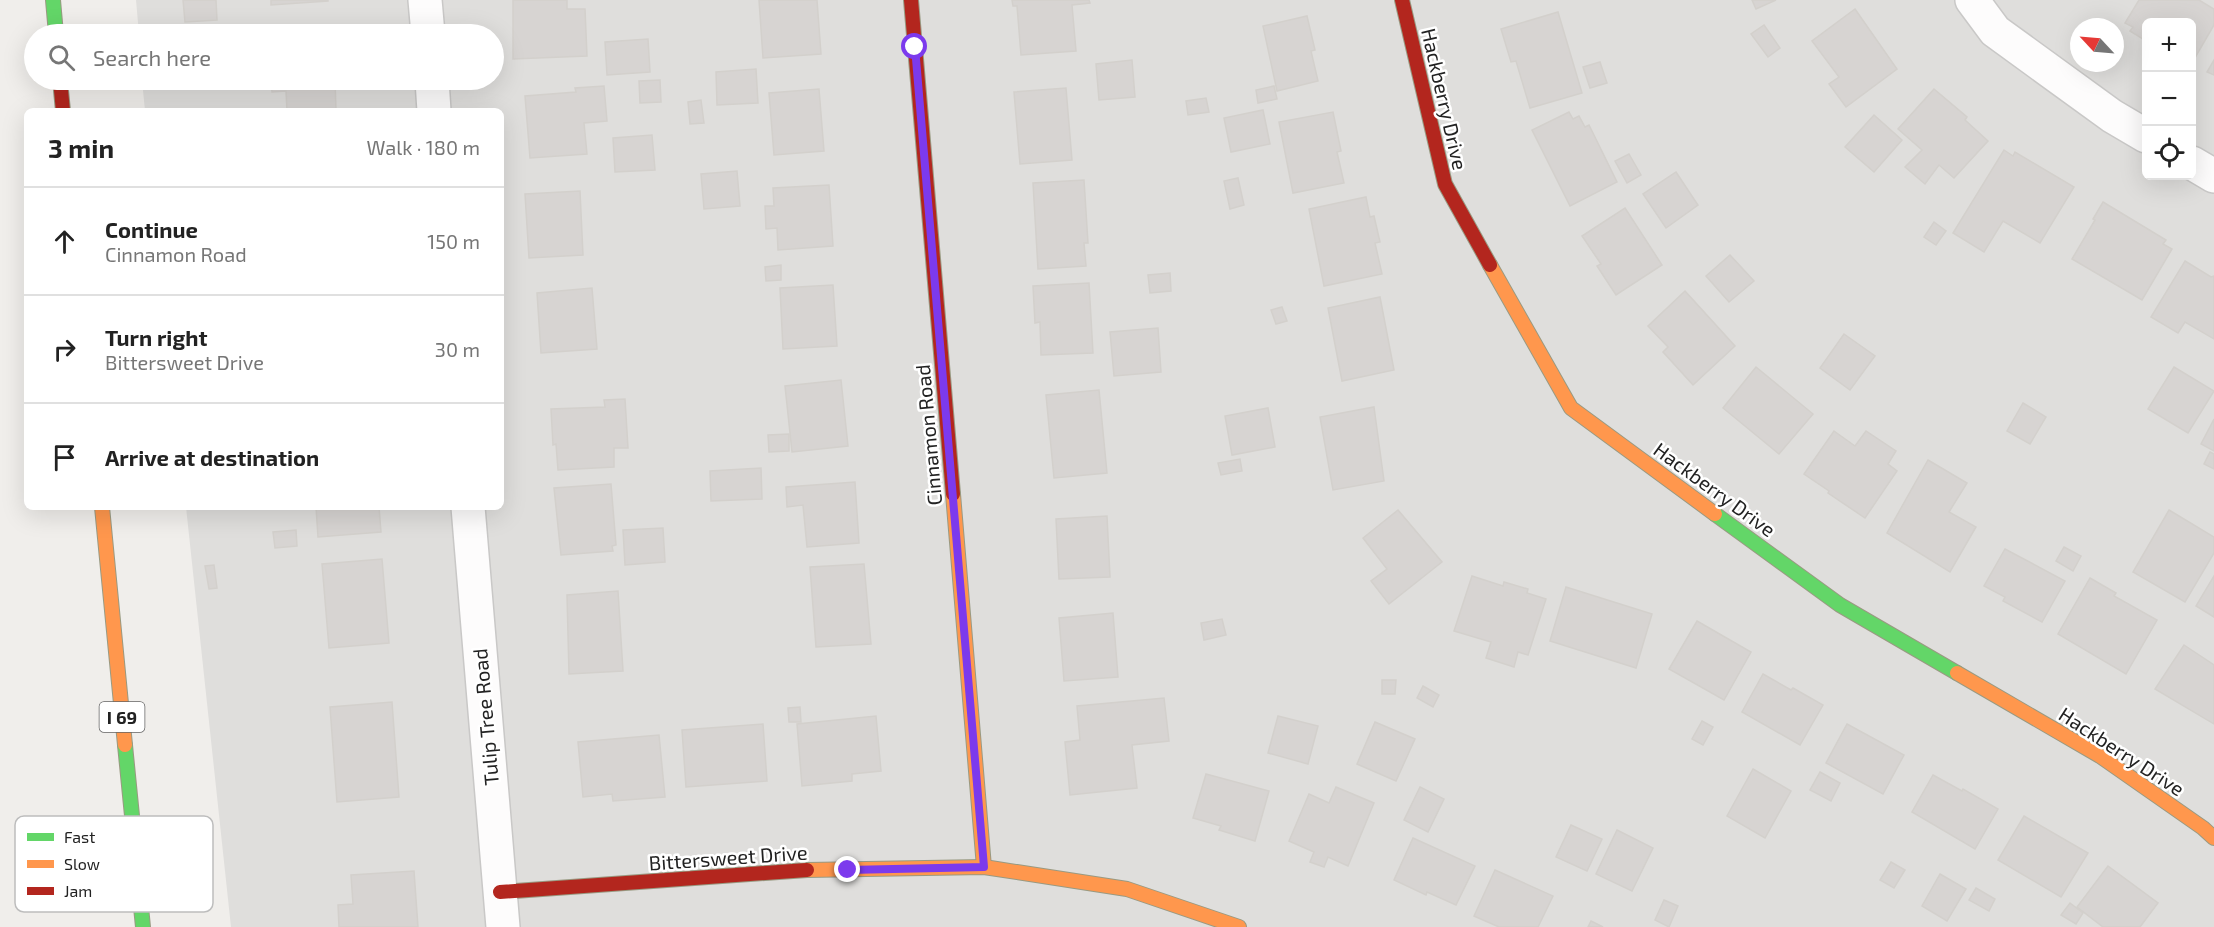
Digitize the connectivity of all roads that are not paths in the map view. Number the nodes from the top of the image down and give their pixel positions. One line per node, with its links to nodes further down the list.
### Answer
1 (53, 0): 6 (main road)
2 (425, 0): 7 (street)
3 (911, 0): 19 (main road, Cinnamon Road)
4 (1402, 0): 18 (main road, Hackberry Drive)
5 (1972, 0): 12 (street)
6 (55, 24)
7 (427, 24)
8 (61, 90): 10 (main road)
9 (433, 90): 11 (street)
10 (63, 108)
11 (434, 108)
12 (2142, 134)
13 (2196, 165): 14 (street)
14 (2214, 176)
15 (102, 510): 17 (main road, I 69)
16 (468, 510): 20 (street, Tulip Tree Road)
17 (132, 816)
18 (2214, 838)
19 (984, 867): 20 (main road, Bittersweet Drive); 24 (main road, Bittersweet Drive)
20 (500, 892): 23 (street, Tulip Tree Road)
21 (142, 912): 22 (main road, I 69)
22 (143, 927)
23 (503, 927)
24 (1239, 927)

